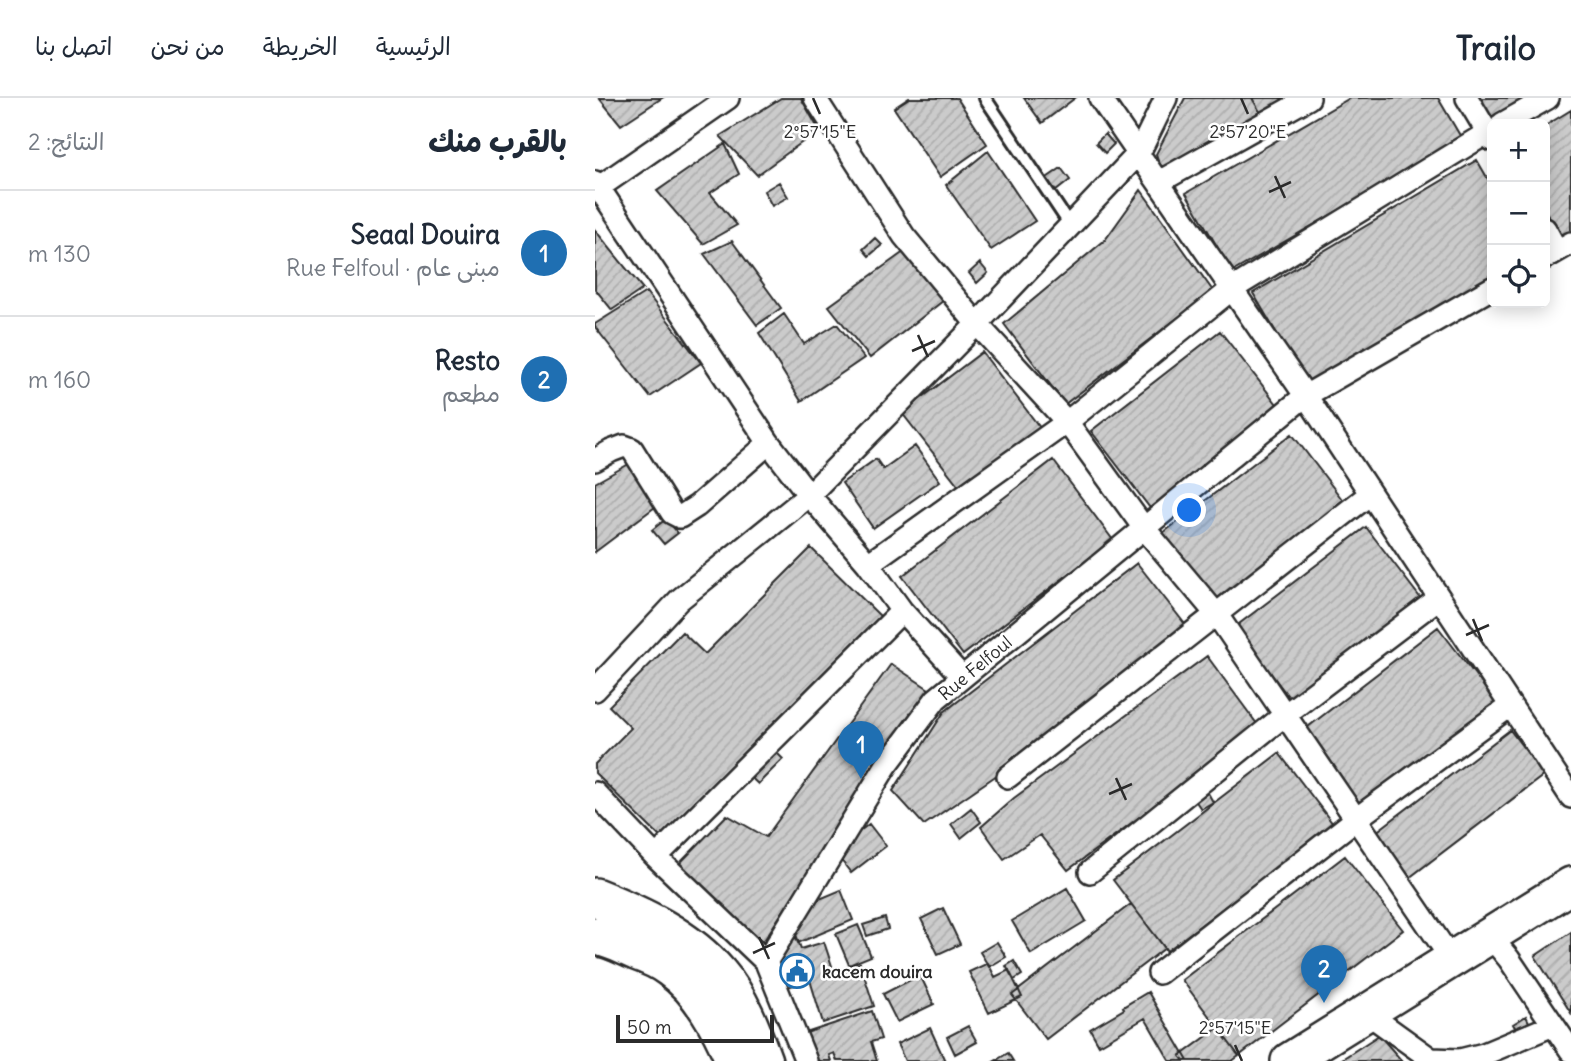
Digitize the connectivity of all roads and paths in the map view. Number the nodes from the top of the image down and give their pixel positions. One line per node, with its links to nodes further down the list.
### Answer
1 (728, 98): 14 (street)
2 (815, 98): 18 (street)
3 (985, 98): 15 (lane)
4 (1100, 98): 12 (street)
5 (1166, 98): 12 (street)
6 (1309, 98): 13 (street)
7 (1467, 98): 10 (street)
8 (1548, 98): 9 (street)
9 (1514, 119)
10 (1487, 122)
11 (1487, 135): 16 (street)
12 (1139, 153): 13 (street); 15 (street)
13 (1159, 182): 16 (street)
14 (596, 186): 21 (street)
15 (1070, 225): 18 (street)
16 (1232, 289): 19 (street); 20 (street)
17 (1487, 291): 19 (street, Rue Felfoul)
18 (977, 324): 20 (street); 24 (street)
19 (1305, 396): 23 (street); 25 (street, Rue Felfoul)
20 (1067, 422): 25 (street); 26 (street)
21 (769, 443): 22 (street); 24 (street)
22 (595, 460)
23 (1370, 494): 27 (street); 29 (street)
24 (809, 495): 26 (street); 31 (street)
25 (1144, 528): 29 (street); 30 (street, Rue Felfoul)
26 (868, 564): 28 (street)
27 (1439, 597): 32 (street); 33 (street)
28 (902, 611): 30 (street); 38 (street)
29 (1217, 615): 33 (street); 34 (street)
30 (962, 677): 45 (street, Rue Felfoul)
31 (595, 690)
32 (1510, 706): 36 (street); 37 (street)
33 (1286, 714): 37 (street); 39 (street)
34 (1009, 777)
35 (595, 793): 38 (street)
36 (1571, 797)
37 (1356, 819): 44 (street); 46 (street)
38 (656, 857): 45 (street)
39 (1090, 872)
40 (1571, 885): 42 (main road)
41 (595, 897): 51 (highway)
42 (1489, 935): 44 (main road); 48 (street)
43 (595, 936): 50 (highway)
44 (1452, 960): 47 (main road)
45 (766, 962): 52 (street)
46 (1159, 973)
47 (1367, 1013): 49 (street); 53 (main road)
48 (1565, 1039): 49 (street)
49 (1430, 1060)
50 (735, 1061)
51 (763, 1061)
52 (806, 1061)
53 (1289, 1061)

